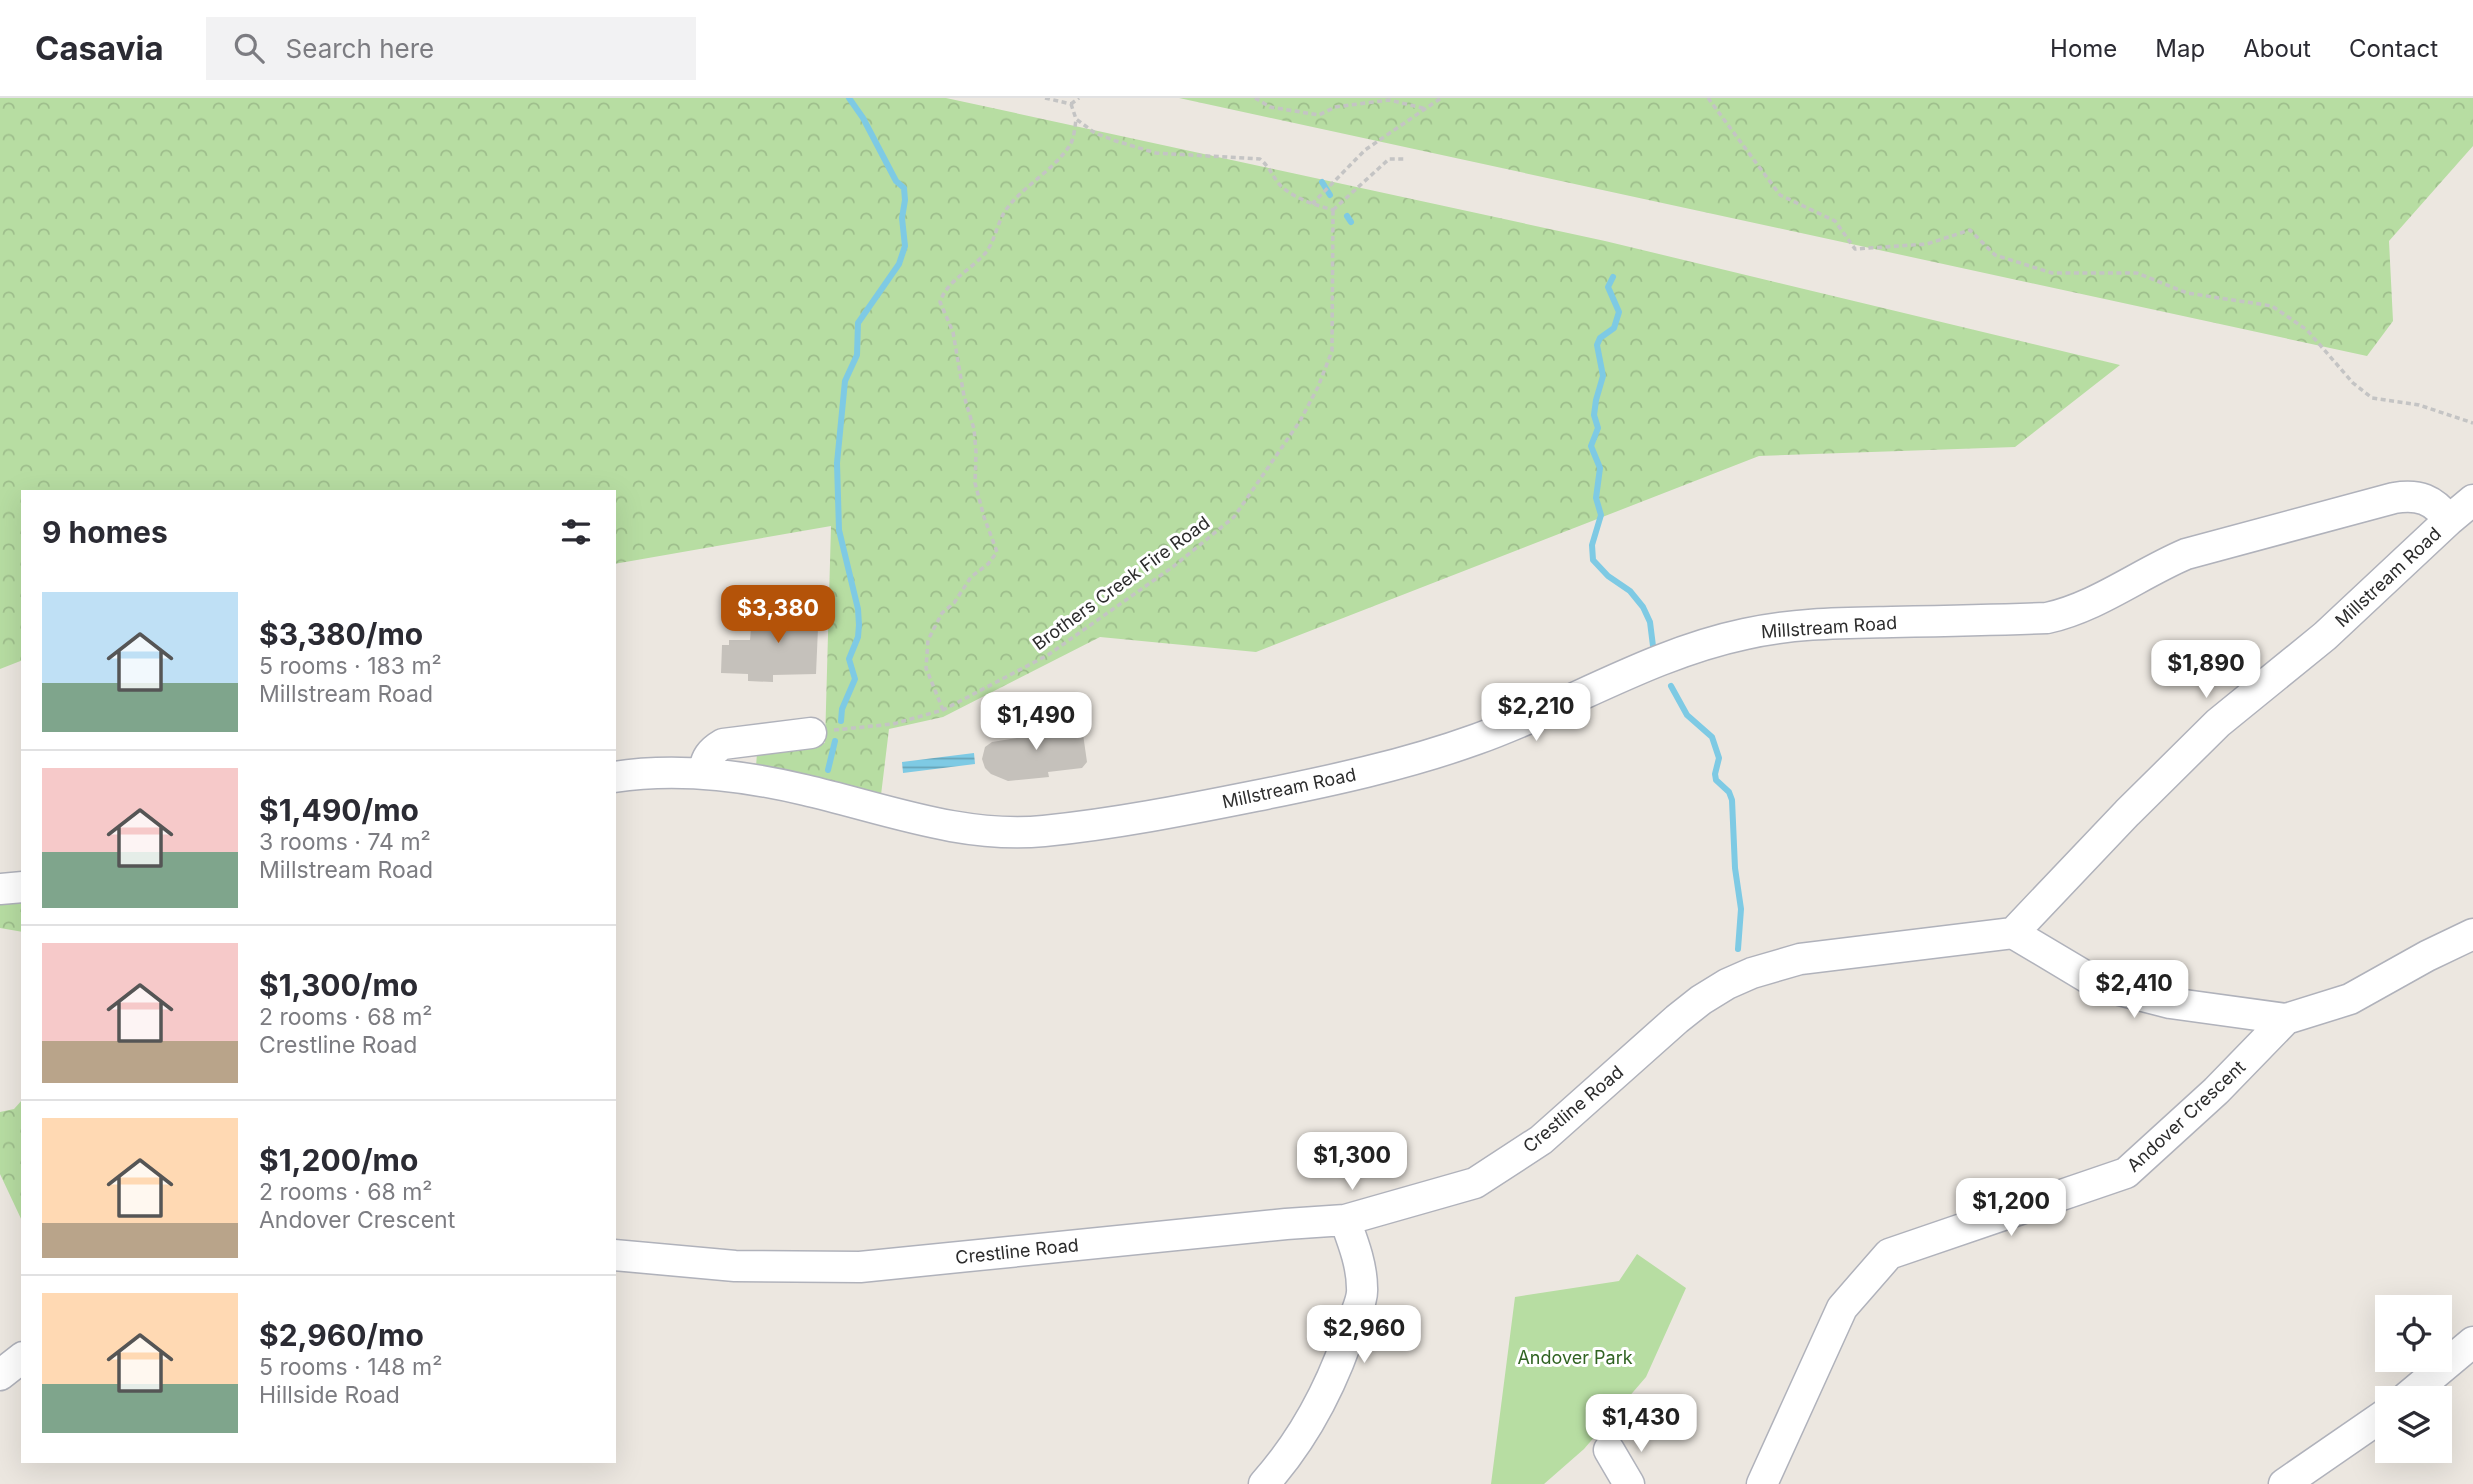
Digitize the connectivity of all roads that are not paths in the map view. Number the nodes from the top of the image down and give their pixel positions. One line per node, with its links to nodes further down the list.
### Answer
1 (2473, 500): 2 (street)
2 (2449, 520): 4 (street, Millstream Road); 8 (street, Millstream Road)
3 (811, 733): 4 (street)
4 (704, 773): 5 (street, Millstream Road)
5 (616, 777)
6 (21, 887): 7 (street)
7 (0, 889)
8 (2013, 933): 10 (street); 11 (street, Crestline Road)
9 (2473, 934): 10 (street, Andover Crescent)
10 (2287, 1019): 21 (street, Andover Crescent)
11 (1345, 1220): 12 (street, Crestline Road); 19 (street)
12 (616, 1255)
13 (2473, 1342): 16 (street)
14 (21, 1359): 15 (street)
15 (0, 1375)
16 (2420, 1386)
17 (2375, 1421): 22 (street)
18 (1609, 1450): 20 (street)
19 (1264, 1484)
20 (1629, 1484)
21 (1762, 1484)
22 (2284, 1484)

